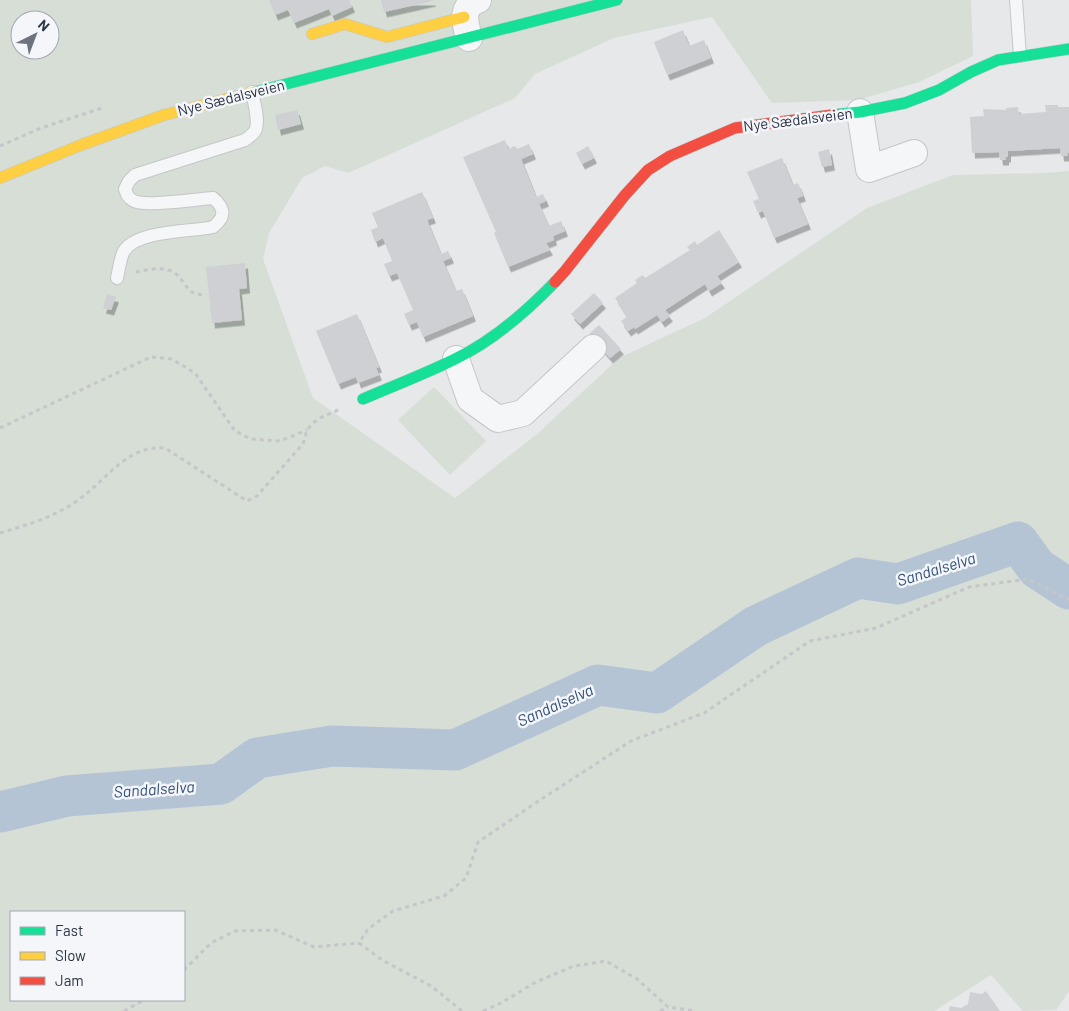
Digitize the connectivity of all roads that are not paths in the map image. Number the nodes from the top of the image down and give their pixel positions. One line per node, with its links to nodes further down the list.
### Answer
1 (617, 0): 3 (street, Nye Sædalsveien)
2 (1016, 0): 6 (lane)
3 (470, 18): 4 (street, Nye Sædalsveien); 7 (street, Nye Sædalsveien)
4 (312, 34)
5 (1069, 49): 6 (street, Nye Sædalsveien)
6 (1020, 56): 8 (street, Nye Sædalsveien)
7 (252, 92): 10 (street, Nye Sædalsveien); 11 (lane)
8 (860, 112): 9 (street); 13 (street, Nye Sædalsveien)
9 (914, 153)
10 (0, 178)
11 (118, 275)
12 (593, 348): 13 (street)
13 (456, 359): 14 (street, Nye Sædalsveien)
14 (363, 399)

